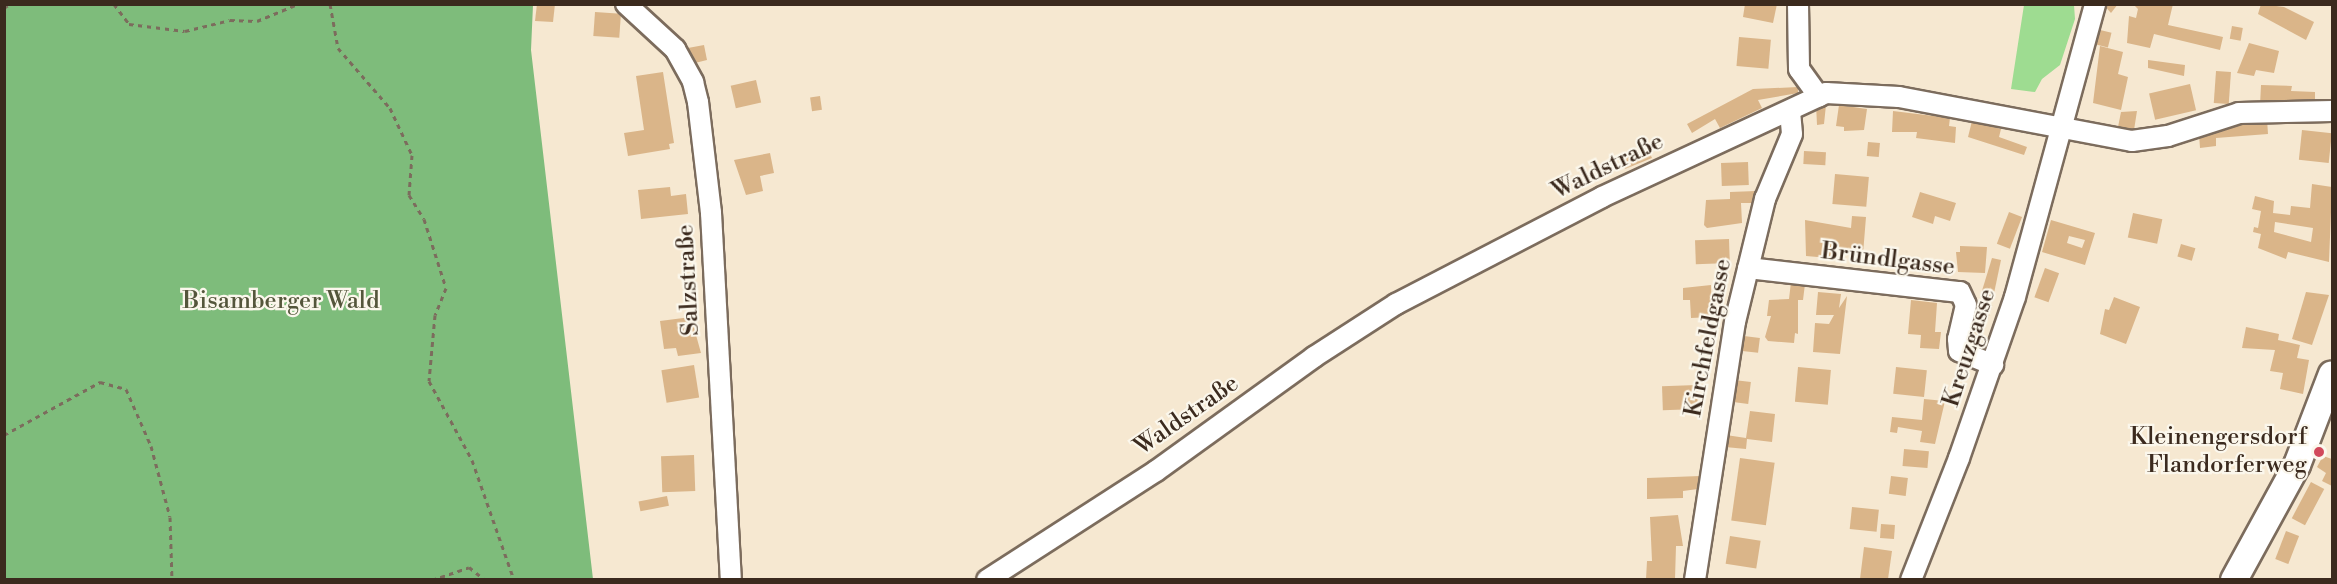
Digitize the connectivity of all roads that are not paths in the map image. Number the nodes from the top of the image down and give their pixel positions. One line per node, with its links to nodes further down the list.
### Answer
1 (626, 4): 11 (street, Salzstraße)
2 (1798, 4): 4 (street)
3 (2095, 4): 7 (street, Kreuzgasse)
4 (1819, 97): 6 (street, Waldstraße); 7 (street, Waldstraße)
5 (2332, 111): 7 (street, Waldstraße)
6 (1790, 113): 8 (street, Kirchfeldgasse); 12 (street, Waldstraße)
7 (2060, 127): 9 (street, Kreuzgasse)
8 (1748, 268): 9 (street, Bründlgasse); 13 (street, Kirchfeldgasse)
9 (1993, 365): 14 (street, Kreuzgasse)
10 (2332, 381): 15 (main road)
11 (731, 579)
12 (987, 579)
13 (1695, 579)
14 (1911, 579)
15 (2234, 579)

